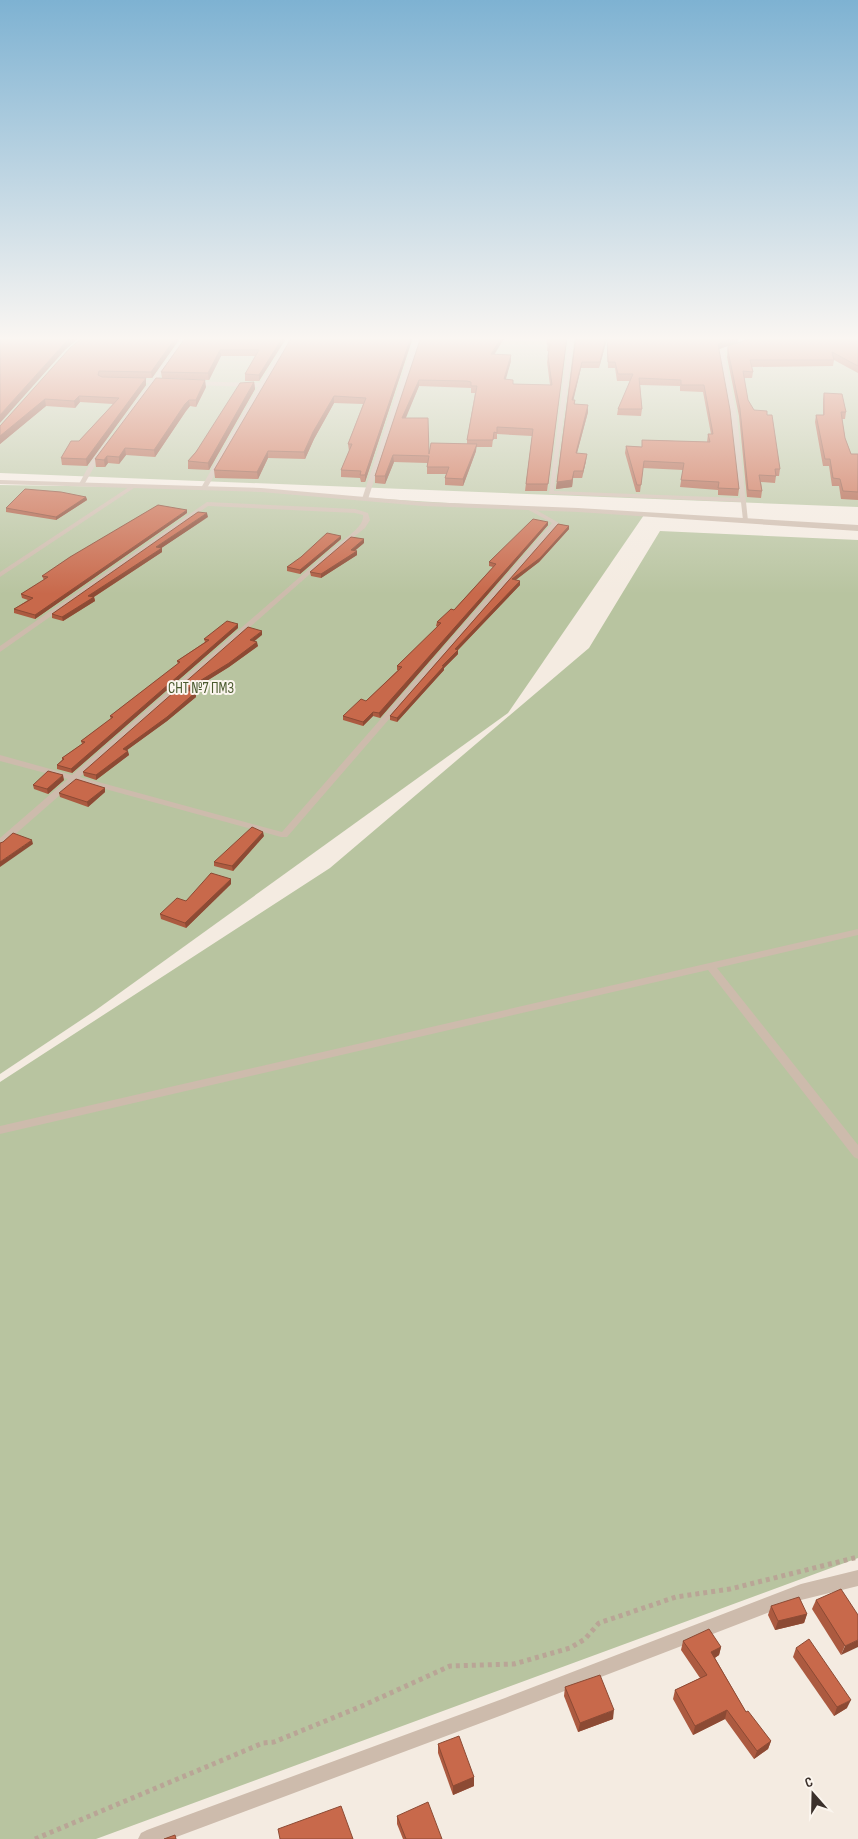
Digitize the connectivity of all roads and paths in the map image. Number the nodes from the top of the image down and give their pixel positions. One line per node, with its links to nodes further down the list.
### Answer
1 (122, 423): 7 (lane)
2 (241, 423): 9 (lane)
3 (390, 423): 10 (lane)
4 (560, 423): 11 (lane)
5 (735, 423): 11 (lane)
6 (0, 482): 7 (street)
7 (82, 484): 9 (street)
8 (132, 487): 15 (lane)
9 (204, 488): 10 (street)
10 (365, 499): 12 (street)
11 (744, 500): 13 (lane)
12 (528, 508): 13 (street); 18 (lane)
13 (746, 520): 14 (street)
14 (858, 528)
15 (0, 575)
16 (0, 650): 18 (lane)
17 (0, 758): 18 (lane)
18 (74, 778): 19 (lane)
19 (0, 843)
20 (858, 932): 21 (lane)
21 (710, 966): 22 (lane); 23 (lane)
22 (0, 1130)
23 (858, 1154)
24 (858, 1556): 26 (path)
25 (858, 1578): 27 (lane)
26 (35, 1839)
27 (147, 1839)

